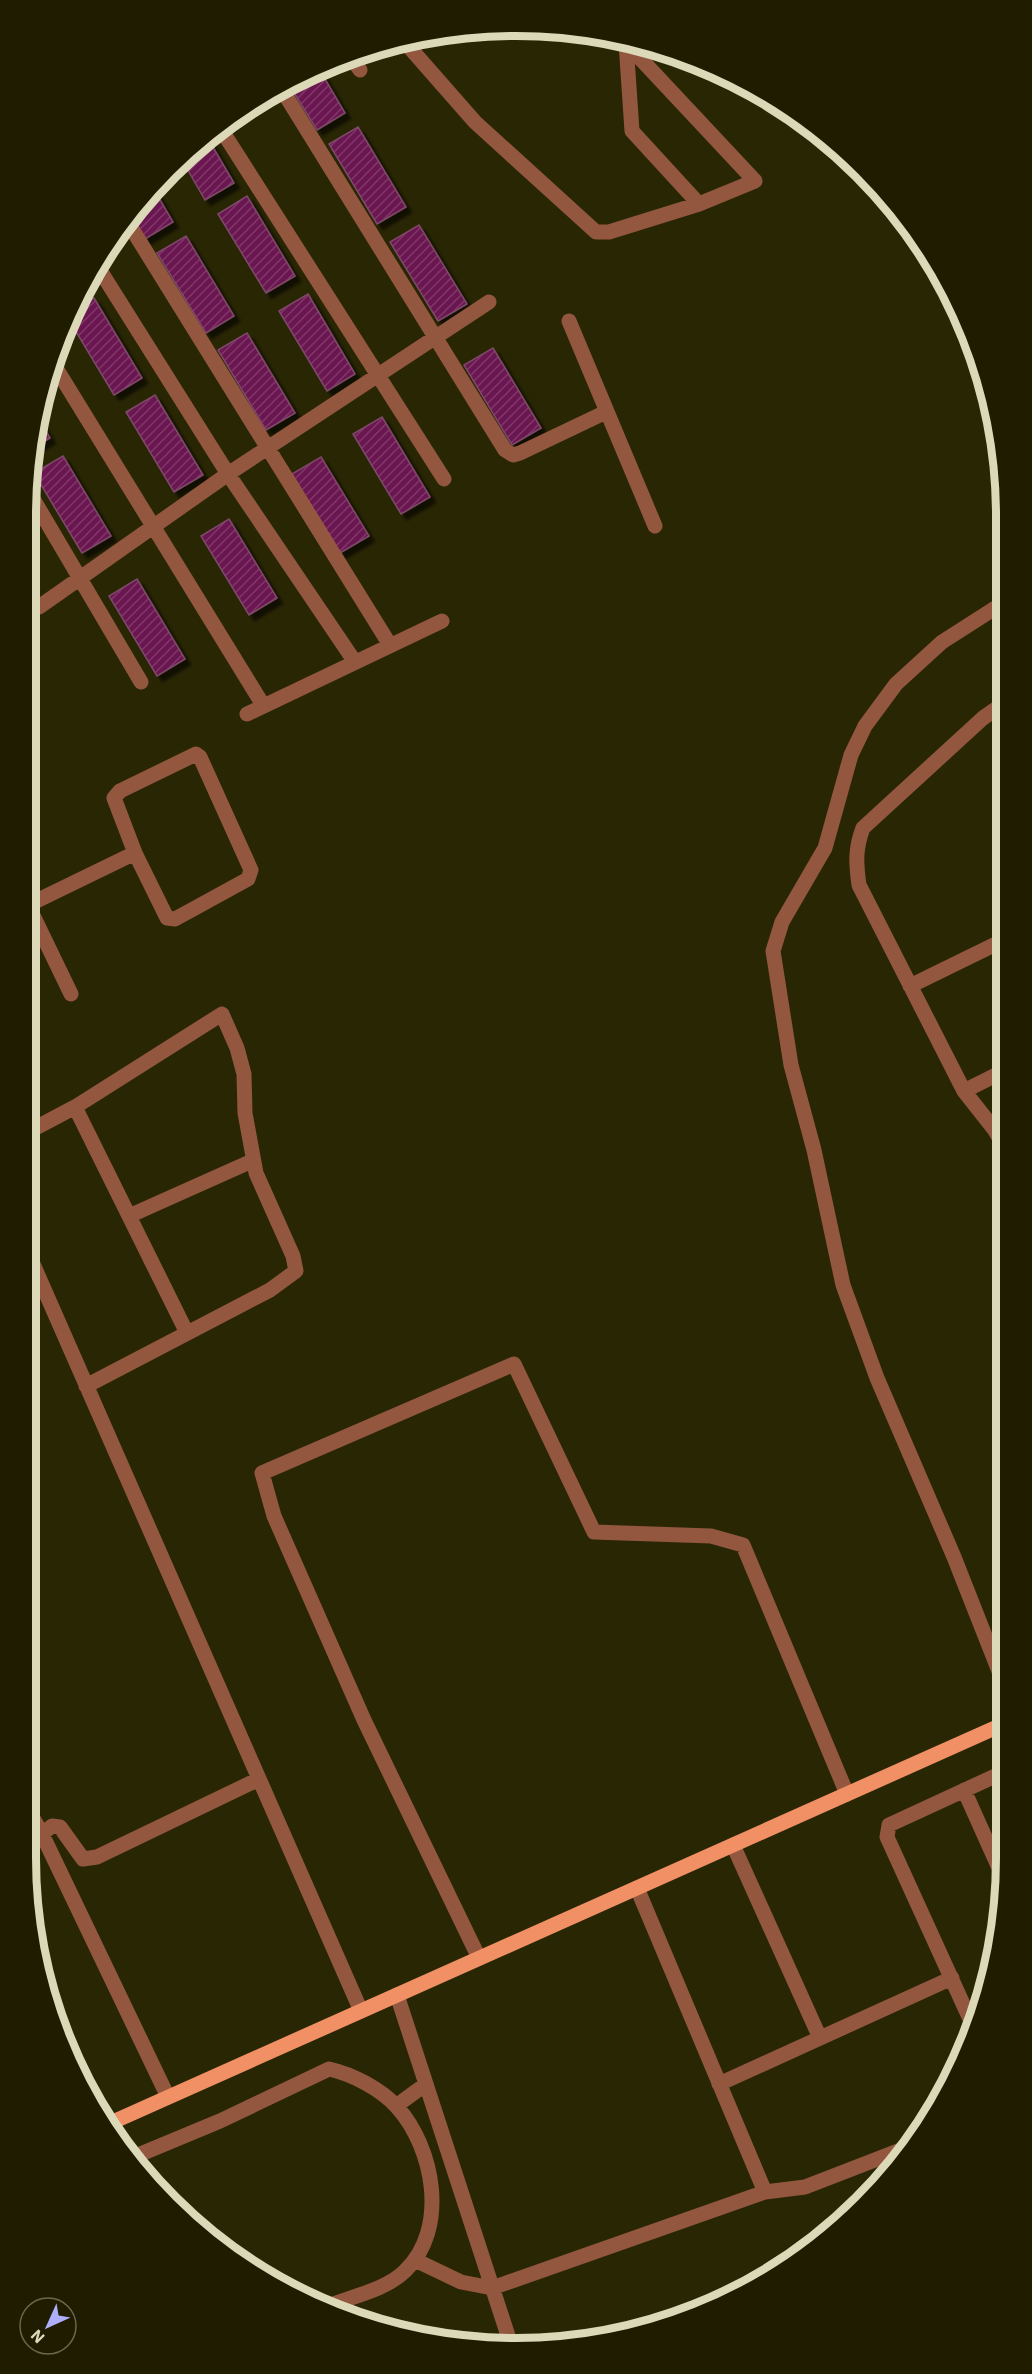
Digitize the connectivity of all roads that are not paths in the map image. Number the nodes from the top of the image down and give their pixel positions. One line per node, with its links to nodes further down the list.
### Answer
1 (411, 48): 8 (street)
2 (625, 48): 8 (street)
3 (633, 50): 8 (street)
4 (356, 64): 5 (street)
5 (360, 70)
6 (285, 96): 13 (street)
7 (224, 135): 15 (street)
8 (699, 204)
9 (132, 229): 17 (street)
10 (102, 273): 18 (street)
11 (489, 302): 13 (street)
12 (569, 321): 16 (street)
13 (435, 340): 15 (street); 16 (street)
14 (58, 372): 22 (street)
15 (377, 377): 17 (street); 19 (street)
16 (606, 412): 21 (street)
17 (268, 449): 18 (street); 27 (street)
18 (228, 474): 22 (street); 28 (street)
19 (444, 479)
20 (36, 504): 23 (street)
21 (655, 526)
22 (153, 527): 23 (street); 30 (street)
23 (81, 578): 24 (street); 29 (street)
24 (39, 607)
25 (996, 607): 49 (street)
26 (442, 621): 27 (street)
27 (390, 645): 28 (street)
28 (355, 662): 30 (street)
29 (141, 682)
30 (263, 705): 32 (street)
31 (996, 709): 37 (street)
32 (248, 714)
33 (135, 853): 33 (street); 34 (street)
34 (36, 901)
35 (36, 923): 38 (street)
36 (996, 944): 37 (street)
37 (910, 987): 40 (street)
38 (71, 994)
39 (996, 1075): 40 (street)
40 (964, 1091): 43 (street)
41 (75, 1107): 42 (street); 44 (street); 45 (street)
42 (36, 1128)
43 (996, 1135)
44 (252, 1161): 45 (street); 47 (street)
45 (129, 1216): 47 (street)
46 (36, 1271): 48 (street)
47 (187, 1333): 48 (street)
48 (86, 1386): 52 (street)
49 (996, 1664)
50 (996, 1727): 54 (main road)
51 (996, 1776): 53 (street)
52 (259, 1779): 56 (street); 63 (street)
53 (964, 1790): 58 (street); 61 (street)
54 (847, 1794): 57 (main road); 60 (street)
55 (36, 1824): 56 (street)
56 (42, 1834): 68 (street)
57 (733, 1845): 59 (main road); 65 (street)
58 (996, 1861)
59 (637, 1888): 60 (main road); 67 (street)
60 (479, 1958): 62 (main road)
61 (952, 1978): 64 (street); 65 (street)
62 (397, 1995): 63 (main road); 66 (street)
63 (361, 2011): 68 (main road)
64 (969, 2017)
65 (820, 2038): 67 (street)
66 (426, 2084): 69 (street); 75 (street)
67 (719, 2084): 73 (street)
68 (168, 2097): 70 (main road)
69 (396, 2106): 72 (street); 74 (street)
70 (114, 2120)
71 (895, 2152): 73 (street)
72 (139, 2155)
73 (765, 2192): 75 (street)
74 (415, 2260): 75 (street); 76 (street)
75 (492, 2288): 77 (street)
76 (336, 2303)
77 (509, 2338)

